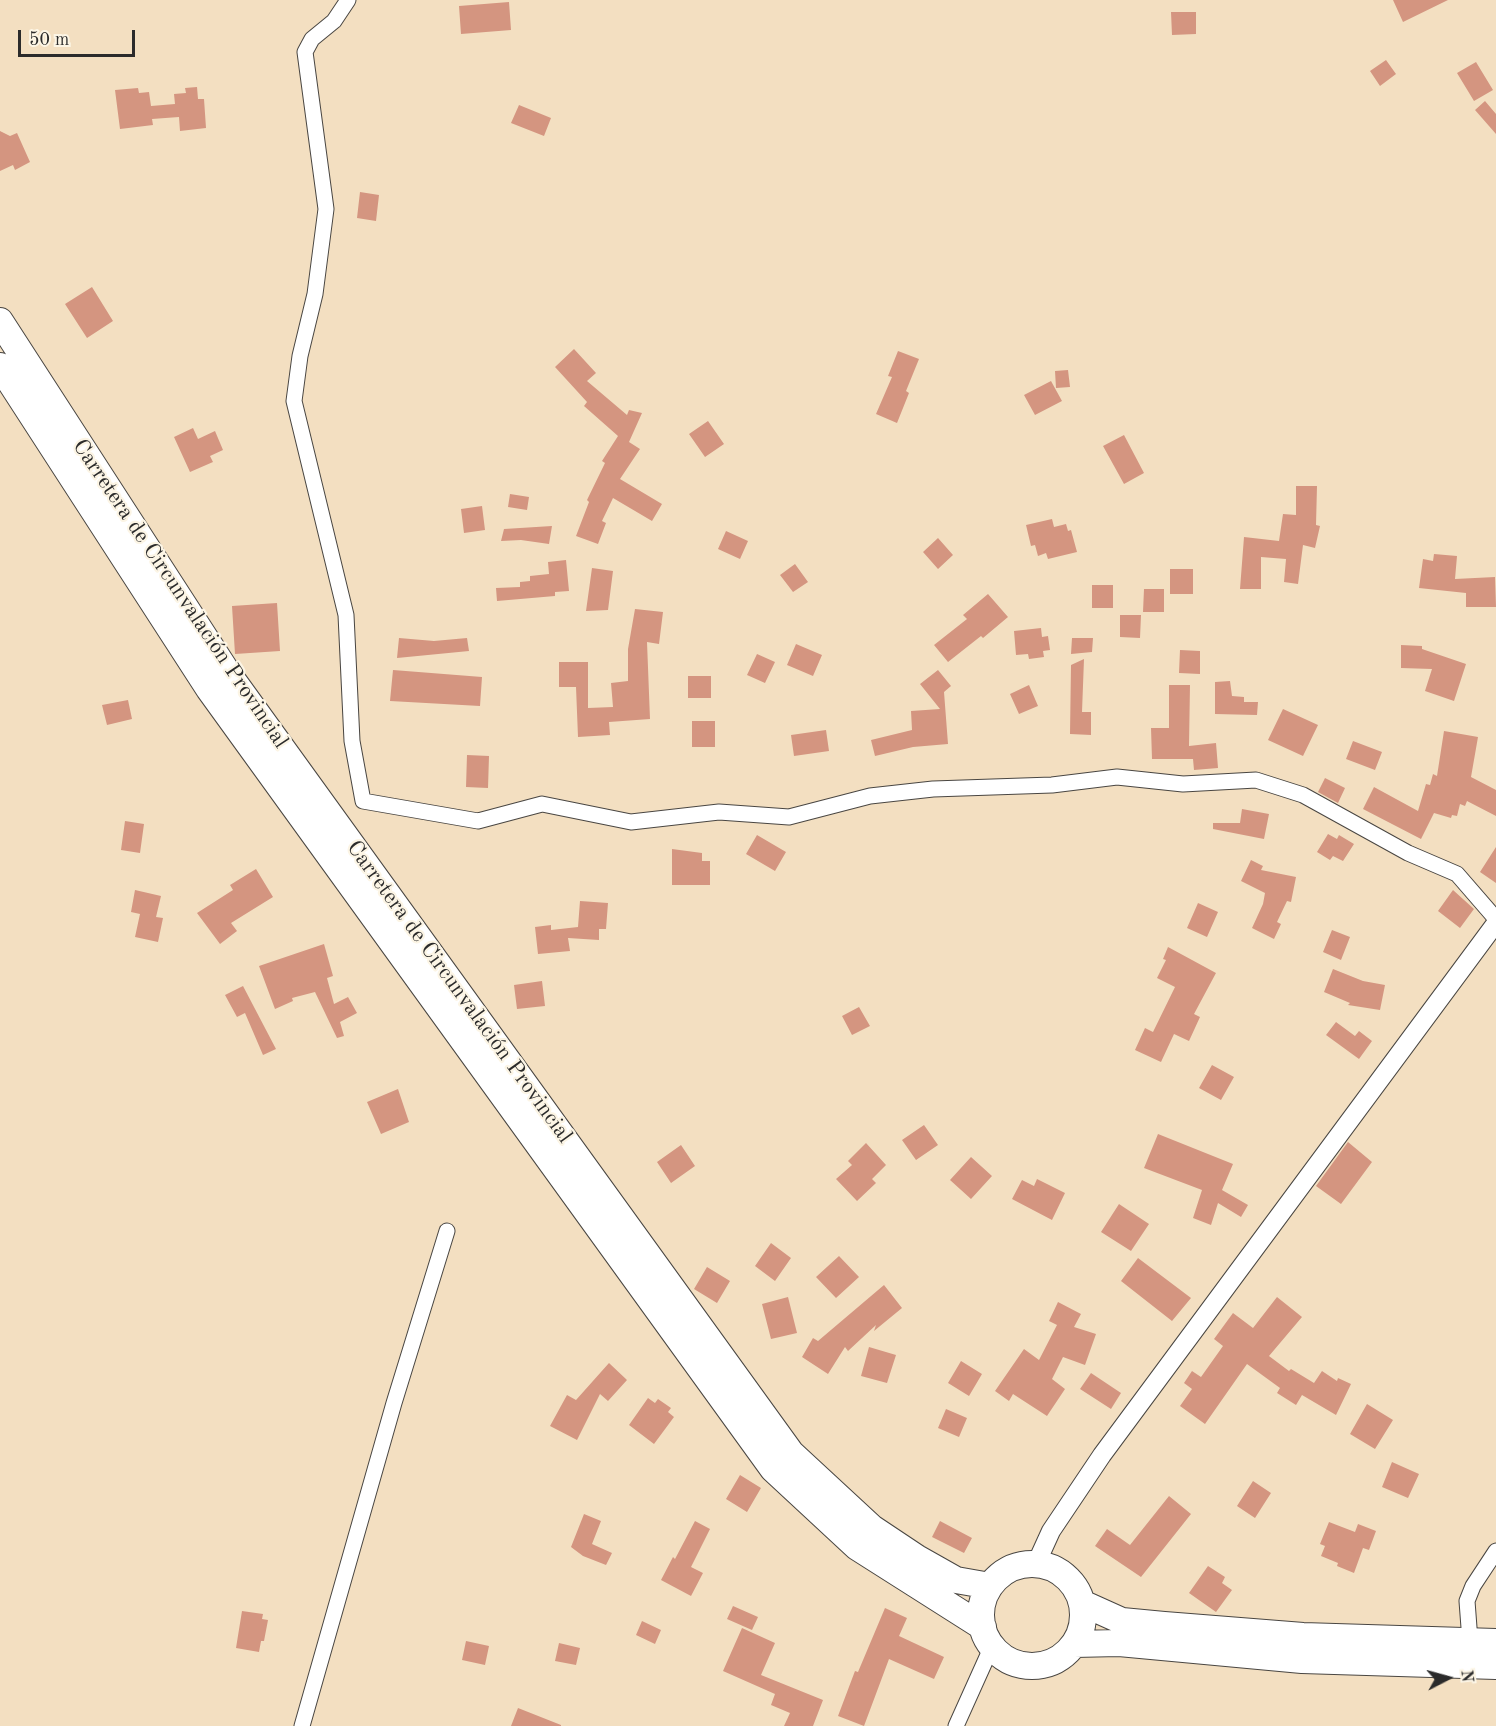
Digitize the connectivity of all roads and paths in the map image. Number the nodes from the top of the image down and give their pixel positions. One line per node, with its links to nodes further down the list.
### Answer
1 (348, 0): 4 (street)
2 (0, 321): 8 (highway, Carretera de Circunvalación Provincial)
3 (0, 366): 10 (highway, Carretera de Circunvalación Provincial)
4 (1496, 921): 7 (street)
5 (447, 1231): 15 (street)
6 (1496, 1551): 11 (street)
7 (1036, 1564): 8 (highway); 9 (highway)
8 (990, 1586): 10 (highway)
9 (1082, 1603): 11 (highway); 13 (highway)
10 (987, 1637): 13 (highway); 16 (street)
11 (1470, 1641): 12 (highway)
12 (1496, 1642)
13 (1074, 1644): 14 (highway)
14 (1496, 1666)
15 (302, 1726)
16 (956, 1726)

